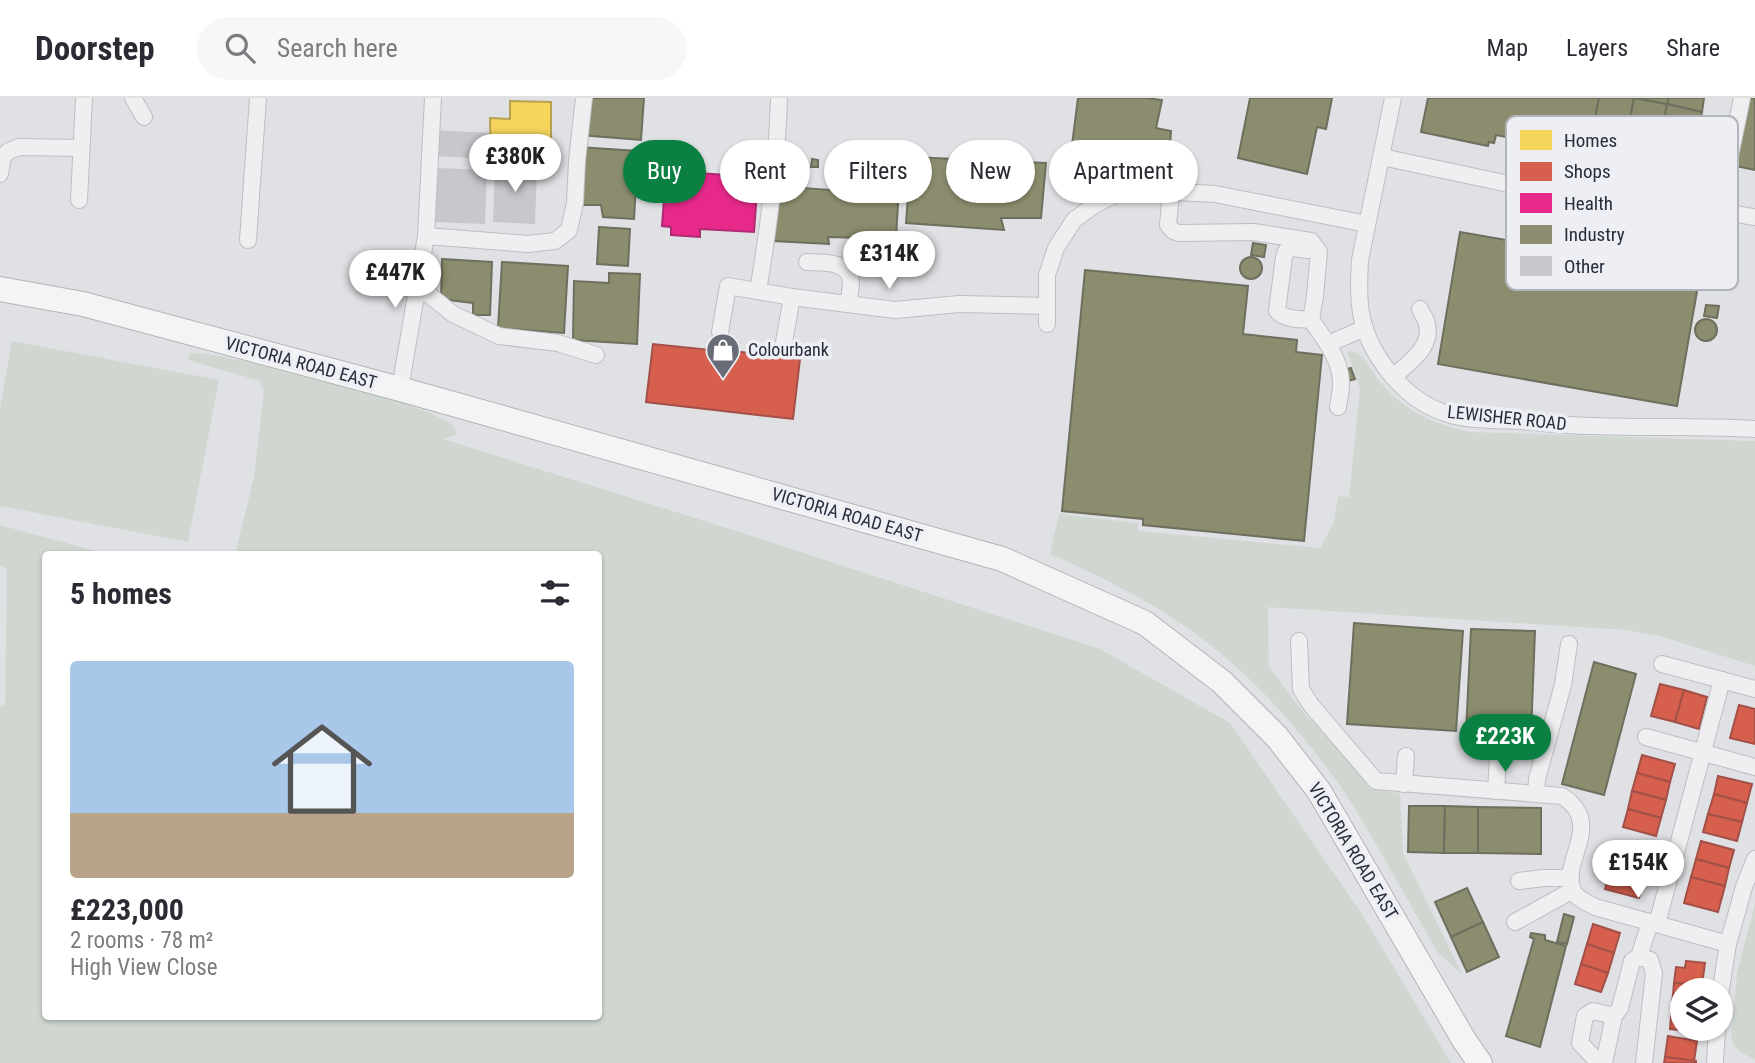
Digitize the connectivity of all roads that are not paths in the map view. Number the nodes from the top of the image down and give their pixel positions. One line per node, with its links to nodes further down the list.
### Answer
1 (84, 98): 11 (street)
2 (133, 98): 9 (street)
3 (258, 98): 21 (street)
4 (433, 98): 20 (street)
5 (584, 98): 20 (street)
6 (779, 98): 25 (street)
7 (1393, 98): 12 (street, LEWISHER ROAD)
8 (1742, 98): 10 (street)
9 (144, 117)
10 (1738, 119)
11 (81, 148): 13 (street); 16 (street)
12 (1382, 157): 14 (street); 19 (street, LEWISHER ROAD)
13 (1, 174)
14 (1506, 183)
15 (1198, 193): 19 (street)
16 (79, 200)
17 (1098, 203): 29 (street)
18 (1170, 203): 22 (street)
19 (1367, 224): 33 (street, LEWISHER ROAD)
20 (426, 236): 26 (street)
21 (248, 240)
22 (1319, 252): 31 (street); 31 (street)
23 (807, 262): 28 (street)
24 (0, 289): 39 (highway, VICTORIA ROAD EAST)
25 (758, 291): 27 (street); 34 (street)
26 (416, 292): 37 (street); 39 (street)
27 (792, 297): 28 (street); 35 (street)
28 (849, 304): 29 (street)
29 (1047, 306): 32 (street)
30 (1420, 309): 38 (street)
31 (1311, 320): 36 (street)
32 (1047, 324)
33 (1365, 328): 36 (street); 38 (street, LEWISHER ROAD)
34 (720, 332)
35 (784, 342)
36 (1328, 344): 40 (street)
37 (596, 355)
38 (1393, 377): 41 (street, LEWISHER ROAD)
39 (400, 389): 65 (highway, VICTORIA ROAD EAST)
40 (1338, 407)
41 (1755, 429)
42 (1299, 641): 52 (street)
43 (1569, 644): 54 (street)
44 (1662, 664): 45 (street)
45 (1722, 680): 46 (street); 48 (street)
46 (1755, 689)
47 (1646, 737): 48 (street)
48 (1703, 753): 51 (street); 59 (street)
49 (1406, 755): 52 (street)
50 (1498, 758): 53 (street)
51 (1755, 767)
52 (1404, 784): 53 (street)
53 (1496, 791): 54 (street)
54 (1535, 794): 57 (street)
55 (1755, 859): 60 (street)
56 (1519, 881): 57 (street)
57 (1572, 884): 58 (street); 59 (street)
58 (1515, 922)
59 (1654, 923): 60 (street); 61 (street)
60 (1728, 944): 62 (street)
61 (1639, 957): 63 (street); 67 (street)
62 (1723, 978)
63 (1614, 1016): 66 (street); 66 (street)
64 (1716, 1041): 68 (street)
65 (1480, 1063)
66 (1602, 1063)
67 (1643, 1063)
68 (1715, 1063)

